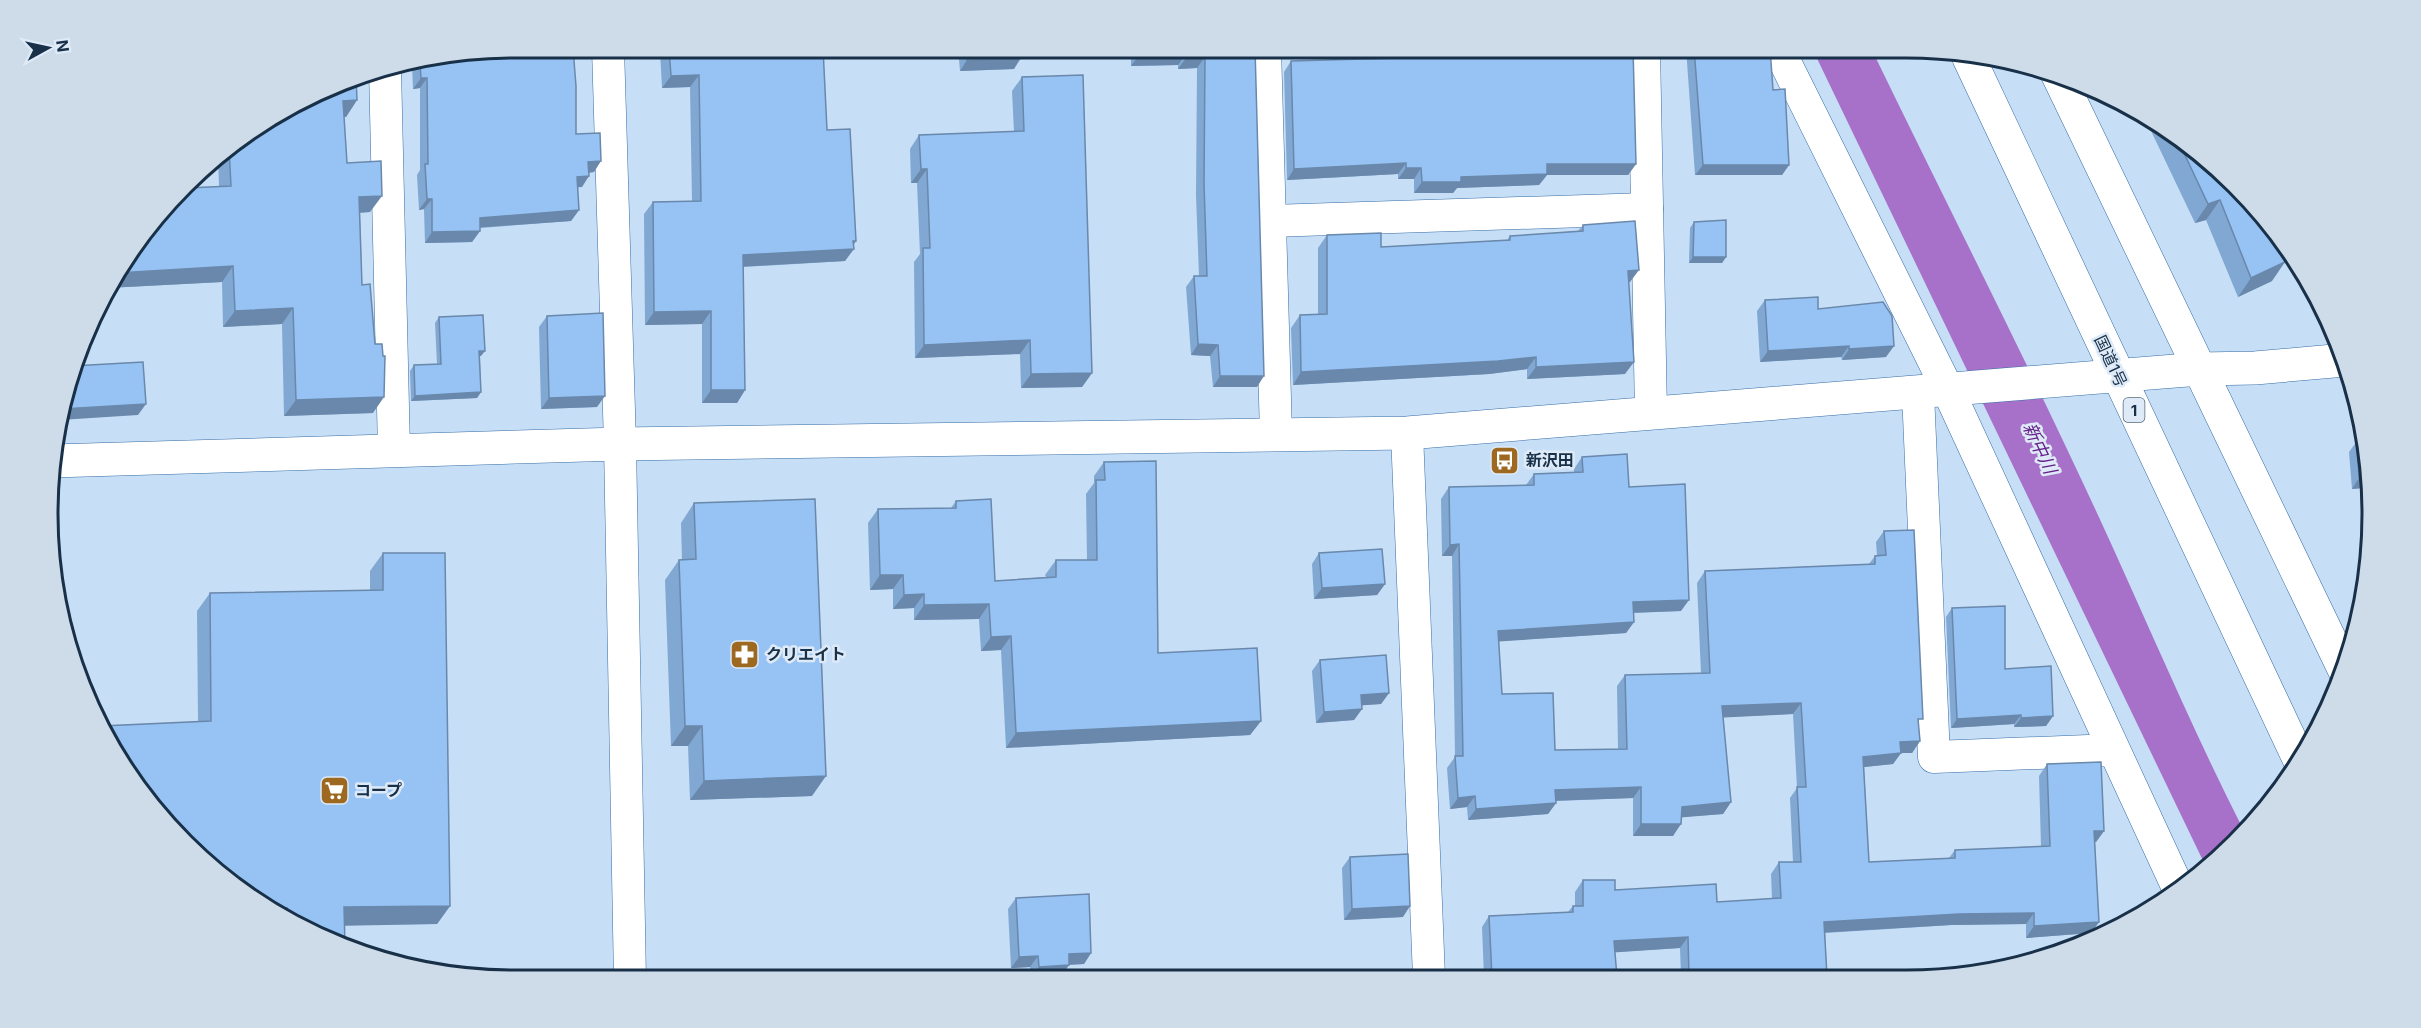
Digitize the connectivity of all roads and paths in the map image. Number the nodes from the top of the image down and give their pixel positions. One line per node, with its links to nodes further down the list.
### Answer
1 (608, 58): 17 (street)
2 (1265, 58): 9 (street)
3 (1644, 58): 8 (street)
4 (1783, 58): 13 (street)
5 (1971, 63): 12 (main road, 国道1号 / 1)
6 (385, 77): 18 (street)
7 (2064, 87): 11 (main road)
8 (1647, 209): 9 (street); 14 (street)
9 (1270, 221): 16 (street)
10 (2335, 361): 11 (main road)
11 (2200, 369): 12 (main road); 20 (main road)
12 (2119, 377): 13 (main road); 22 (main road, 国道1号 / 1)
13 (1933, 391): 14 (main road); 21 (street); 21 (street)
14 (1651, 414): 15 (main road)
15 (1407, 433): 16 (main road); 25 (street)
16 (1276, 434): 17 (main road)
17 (620, 444): 18 (main road); 24 (street)
18 (394, 450): 19 (main road)
19 (62, 460)
20 (2339, 658)
21 (2113, 750): 23 (street)
22 (2295, 752)
23 (2175, 882)
24 (630, 970)
25 (1429, 970)

